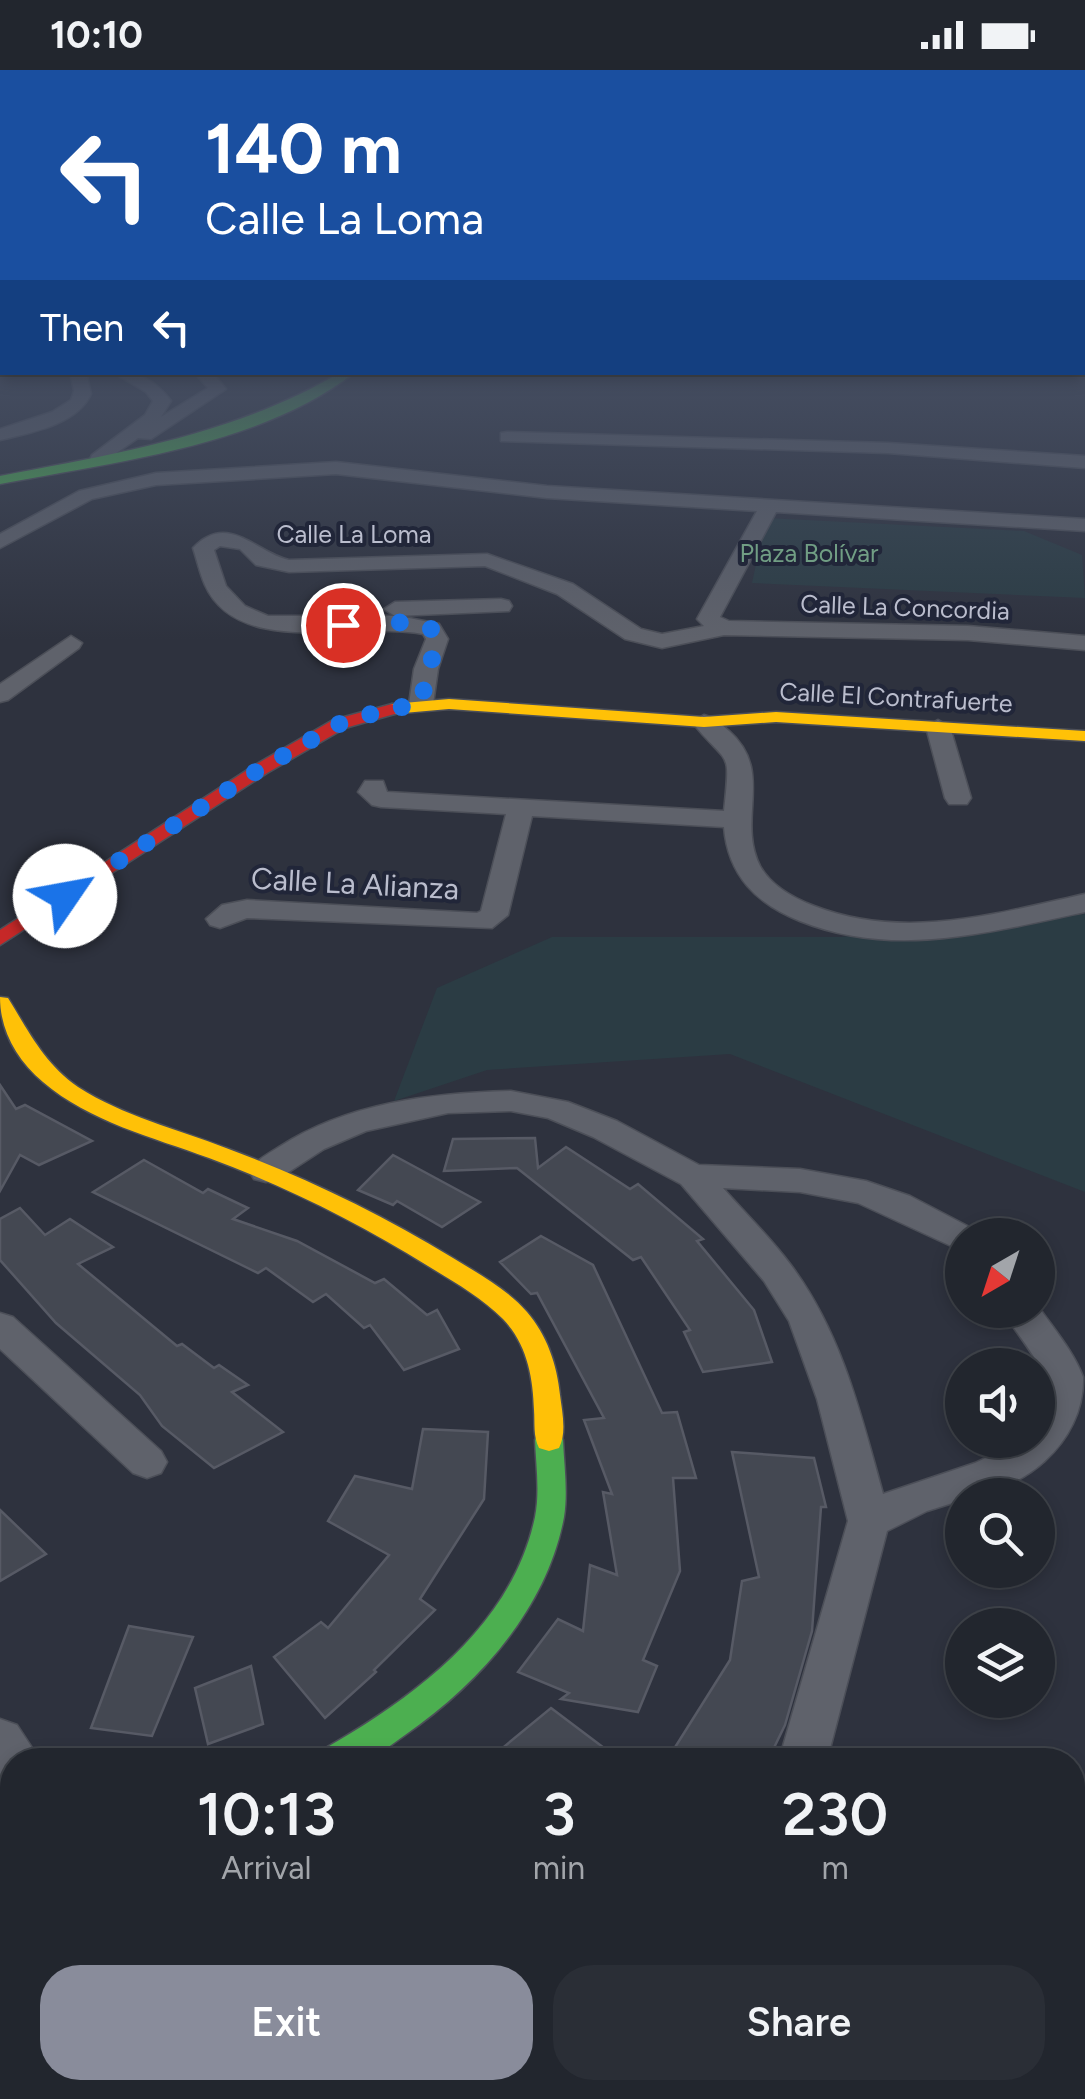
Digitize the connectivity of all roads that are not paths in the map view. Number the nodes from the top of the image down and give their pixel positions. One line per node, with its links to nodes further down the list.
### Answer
1 (110, 451): 6 (street)
2 (130, 451): 5 (street)
3 (138, 451): 5 (street)
4 (926, 451): 7 (street)
5 (128, 453): 6 (street)
6 (99, 459): 8 (street)
7 (1085, 462)
8 (0, 480)
9 (769, 507): 10 (street); 11 (street); 14 (street)
10 (1085, 525)
11 (0, 542)
12 (501, 606): 13 (street)
13 (250, 620): 14 (street, Calle La Loma); 18 (street)
14 (724, 628): 15 (street, Calle La Concordia)
15 (1085, 643)
16 (72, 644): 17 (street)
17 (0, 695)
18 (420, 704): 19 (street, Calle El Contrafuerte); 28 (street, Calle El Contrafuerte)
19 (704, 722): 20 (street, Calle El Contrafuerte); 25 (street)
20 (938, 727): 21 (street, Calle El Contrafuerte); 23 (street)
21 (1085, 736)
22 (374, 786): 24 (street)
23 (958, 798)
24 (521, 806): 25 (street); 27 (street, Calle La Alianza)
25 (739, 820): 26 (street)
26 (1085, 903)
27 (220, 919)
28 (0, 939)
29 (0, 1004): 30 (street)
30 (266, 1172): 31 (street); 37 (street)
31 (693, 1176): 32 (street); 36 (street)
32 (945, 1227)
33 (1032, 1328): 36 (street)
34 (9, 1347): 35 (street)
35 (148, 1462)
36 (869, 1521): 38 (street)
37 (358, 1748)
38 (806, 1748)

